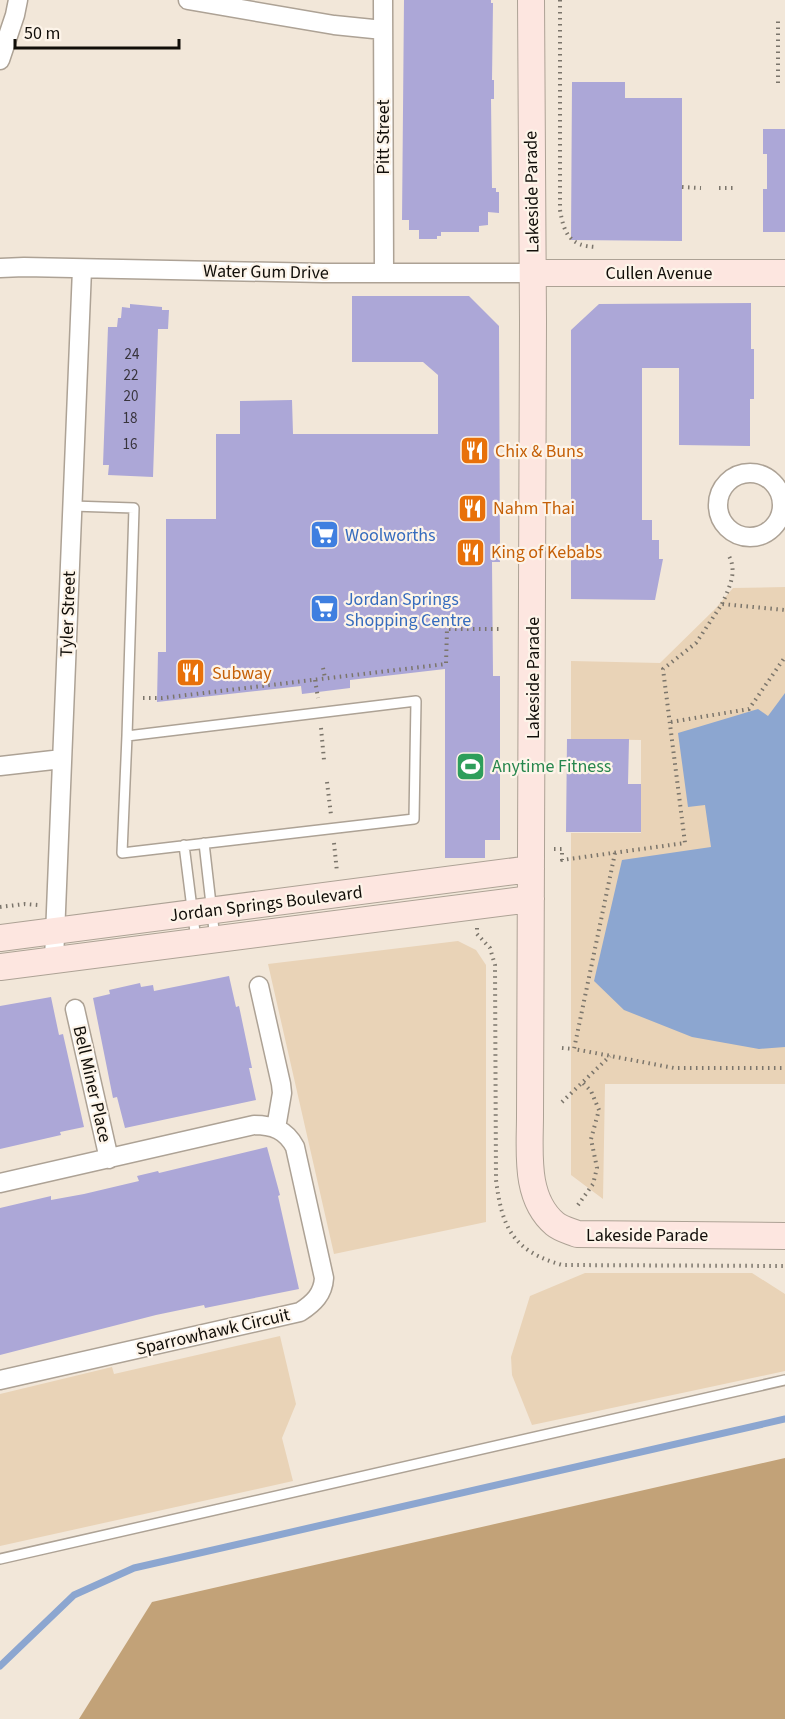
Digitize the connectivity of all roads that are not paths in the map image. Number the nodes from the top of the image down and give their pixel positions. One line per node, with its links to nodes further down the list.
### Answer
1 (18, 0): 6 (street)
2 (188, 0): 5 (street)
3 (383, 0): 5 (street, Pitt Street)
4 (531, 0): 10 (street, Lakeside Parade)
5 (383, 30): 9 (street, Pitt Street)
6 (0, 60)
7 (0, 268): 8 (street, Water Gum Drive)
8 (82, 269): 9 (street, Water Gum Drive); 12 (street, Tyler Street)
9 (384, 273): 10 (street, Water Gum Drive)
10 (533, 273): 11 (street, Cullen Avenue); 18 (street, Lakeside Parade)
11 (785, 273)
12 (72, 506): 13 (lane); 14 (street, Tyler Street)
13 (128, 736): 16 (lane); 17 (lane)
14 (62, 759): 15 (street); 21 (street, Tyler Street)
15 (0, 766)
16 (204, 843): 17 (lane); 20 (lane)
17 (184, 846): 20 (lane)
18 (531, 869): 19 (street, Lakeside Parade); 20 (street, Jordan Springs Boulevard)
19 (531, 898): 23 (street, Jordan Springs Boulevard); 31 (street, Lakeside Parade)
20 (202, 912): 21 (street, Jordan Springs Boulevard); 23 (lane); 23 (lane)
21 (55, 930): 22 (street, Jordan Springs Boulevard); 24 (street, Tyler Street)
22 (0, 938)
23 (206, 942): 24 (street, Jordan Springs Boulevard)
24 (54, 960): 25 (street, Jordan Springs Boulevard)
25 (0, 967)
26 (259, 986): 28 (street)
27 (75, 1009): 29 (street, Bell Miner Place)
28 (276, 1128): 29 (street); 32 (street, Sparrowhawk Circuit)
29 (109, 1159): 30 (street)
30 (0, 1183)
31 (785, 1236)
32 (0, 1380)
33 (785, 1380): 34 (lane)
34 (0, 1559)

